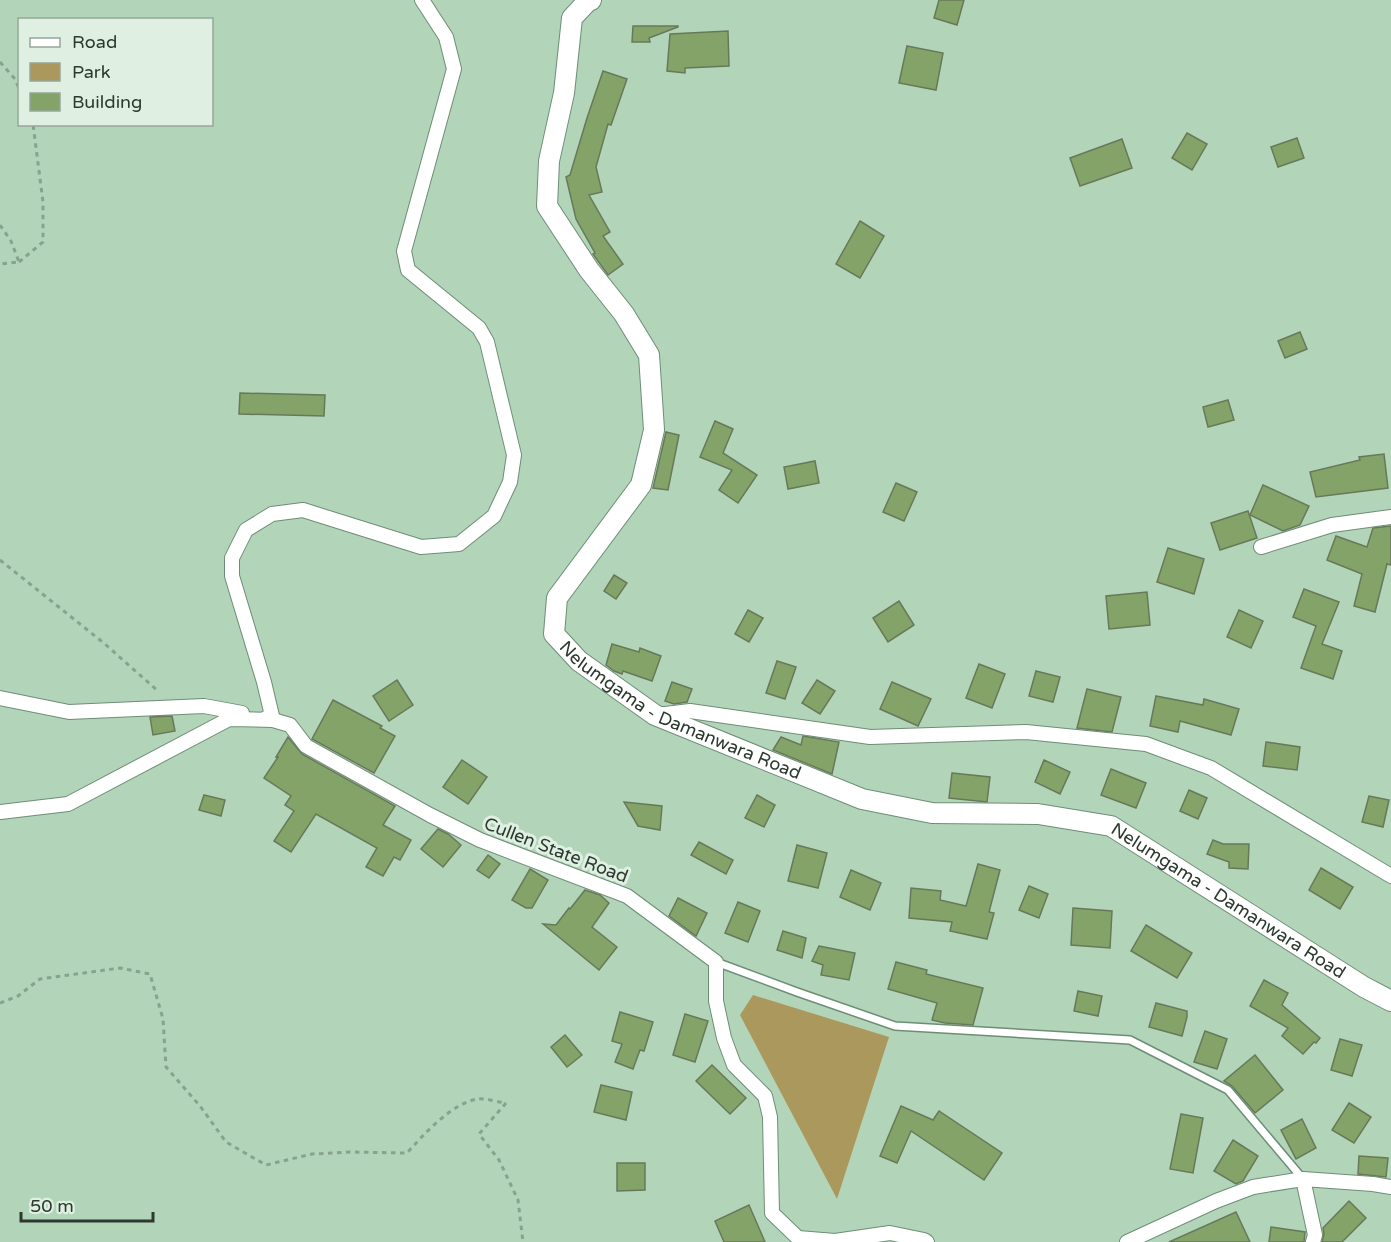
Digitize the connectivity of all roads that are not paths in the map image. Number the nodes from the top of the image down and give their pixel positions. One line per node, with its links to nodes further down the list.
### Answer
1 (422, 0): 7 (street)
2 (591, 0): 6 (street, Nelumgama - Damanwara Road)
3 (1391, 517): 4 (street)
4 (1261, 547)
5 (0, 698): 7 (street, Cullen State Road)
6 (655, 715): 9 (street); 11 (street, Nelumgama - Damanwara Road)
7 (273, 720): 8 (street); 10 (street, Cullen State Road)
8 (0, 812)
9 (1391, 876)
10 (716, 962): 12 (lane); 14 (street)
11 (1391, 1001)
12 (1303, 1179): 13 (street); 15 (street); 16 (street)
13 (1391, 1187)
14 (927, 1242)
15 (1127, 1242)
16 (1313, 1242)

